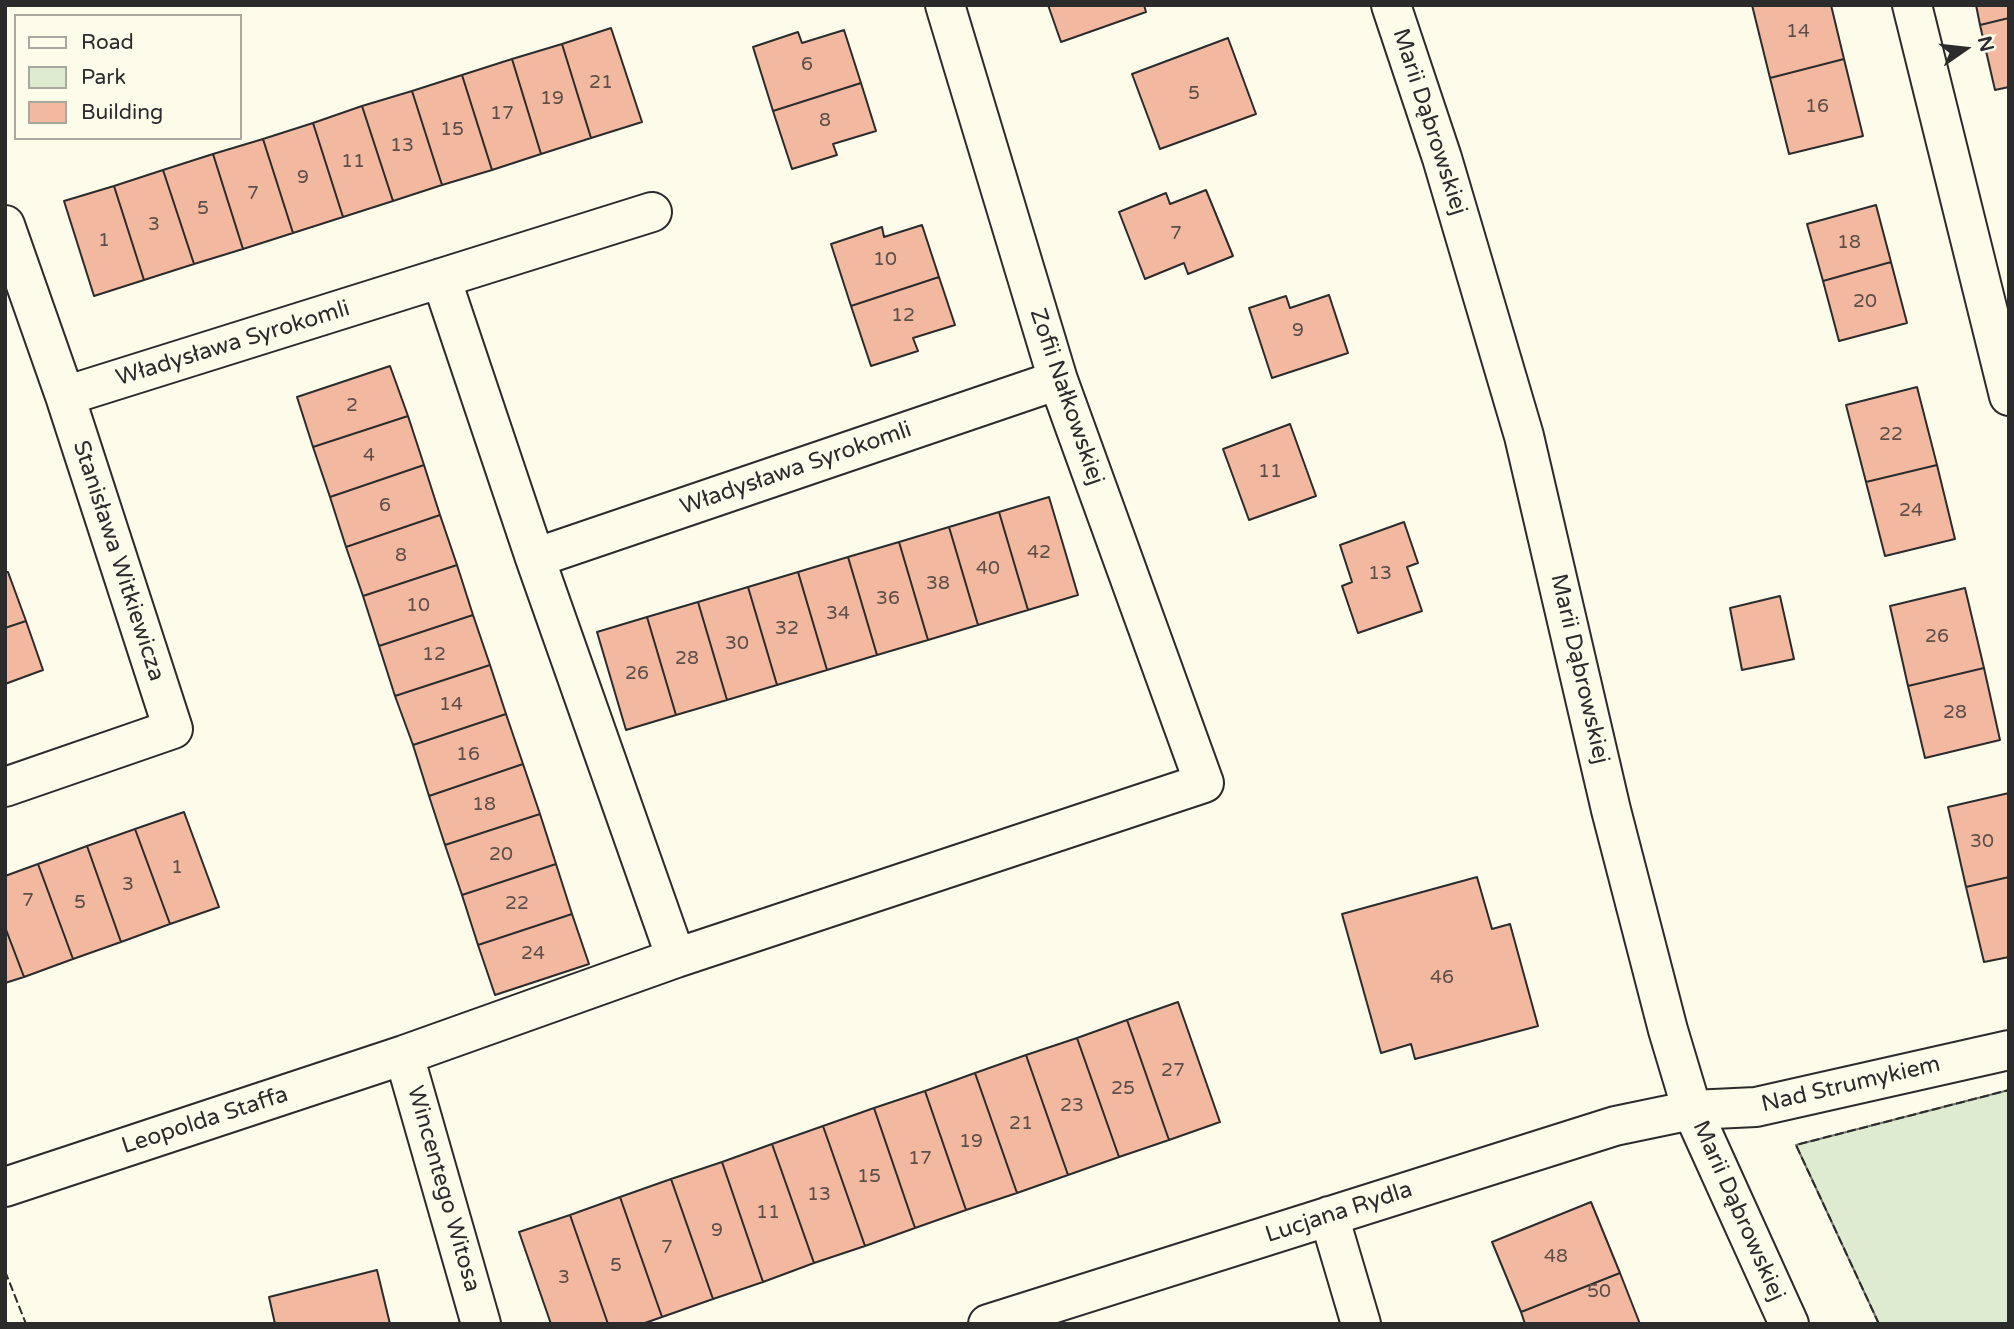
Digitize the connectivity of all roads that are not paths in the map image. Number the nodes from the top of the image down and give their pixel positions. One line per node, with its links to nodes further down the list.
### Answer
1 (945, 5): 7 (street, Zofii Nałkowskiej)
2 (1391, 5): 16 (street, Marii Dąbrowskiej)
3 (1912, 5): 9 (street)
4 (652, 212): 6 (street, Władysława Syrokomli)
5 (5, 225): 8 (street, Stanisława Witkiewicza)
6 (441, 278): 8 (street, Władysława Syrokomli); 10 (street)
7 (1058, 380): 10 (street, Władysława Syrokomli); 11 (street, Zofii Nałkowskiej)
8 (65, 396): 12 (street, Stanisława Witkiewicza)
9 (2009, 396)
10 (535, 558): 13 (street)
11 (1203, 783): 13 (street, Leopolda Staffa)
12 (5, 787)
13 (676, 958): 15 (street, Leopolda Staffa)
14 (2009, 1050): 16 (street, Nad Strumykiem)
15 (404, 1055): 17 (street, Leopolda Staffa); 19 (street, Wincentego Witosa)
16 (1692, 1110): 18 (street, Lucjana Rydla); 22 (street, Marii Dąbrowskiej)
17 (5, 1187)
18 (1329, 1216): 20 (street, Lucjana Rydla); 21 (street)
19 (481, 1324)
20 (988, 1324)
21 (1361, 1324)
22 (1789, 1324)

